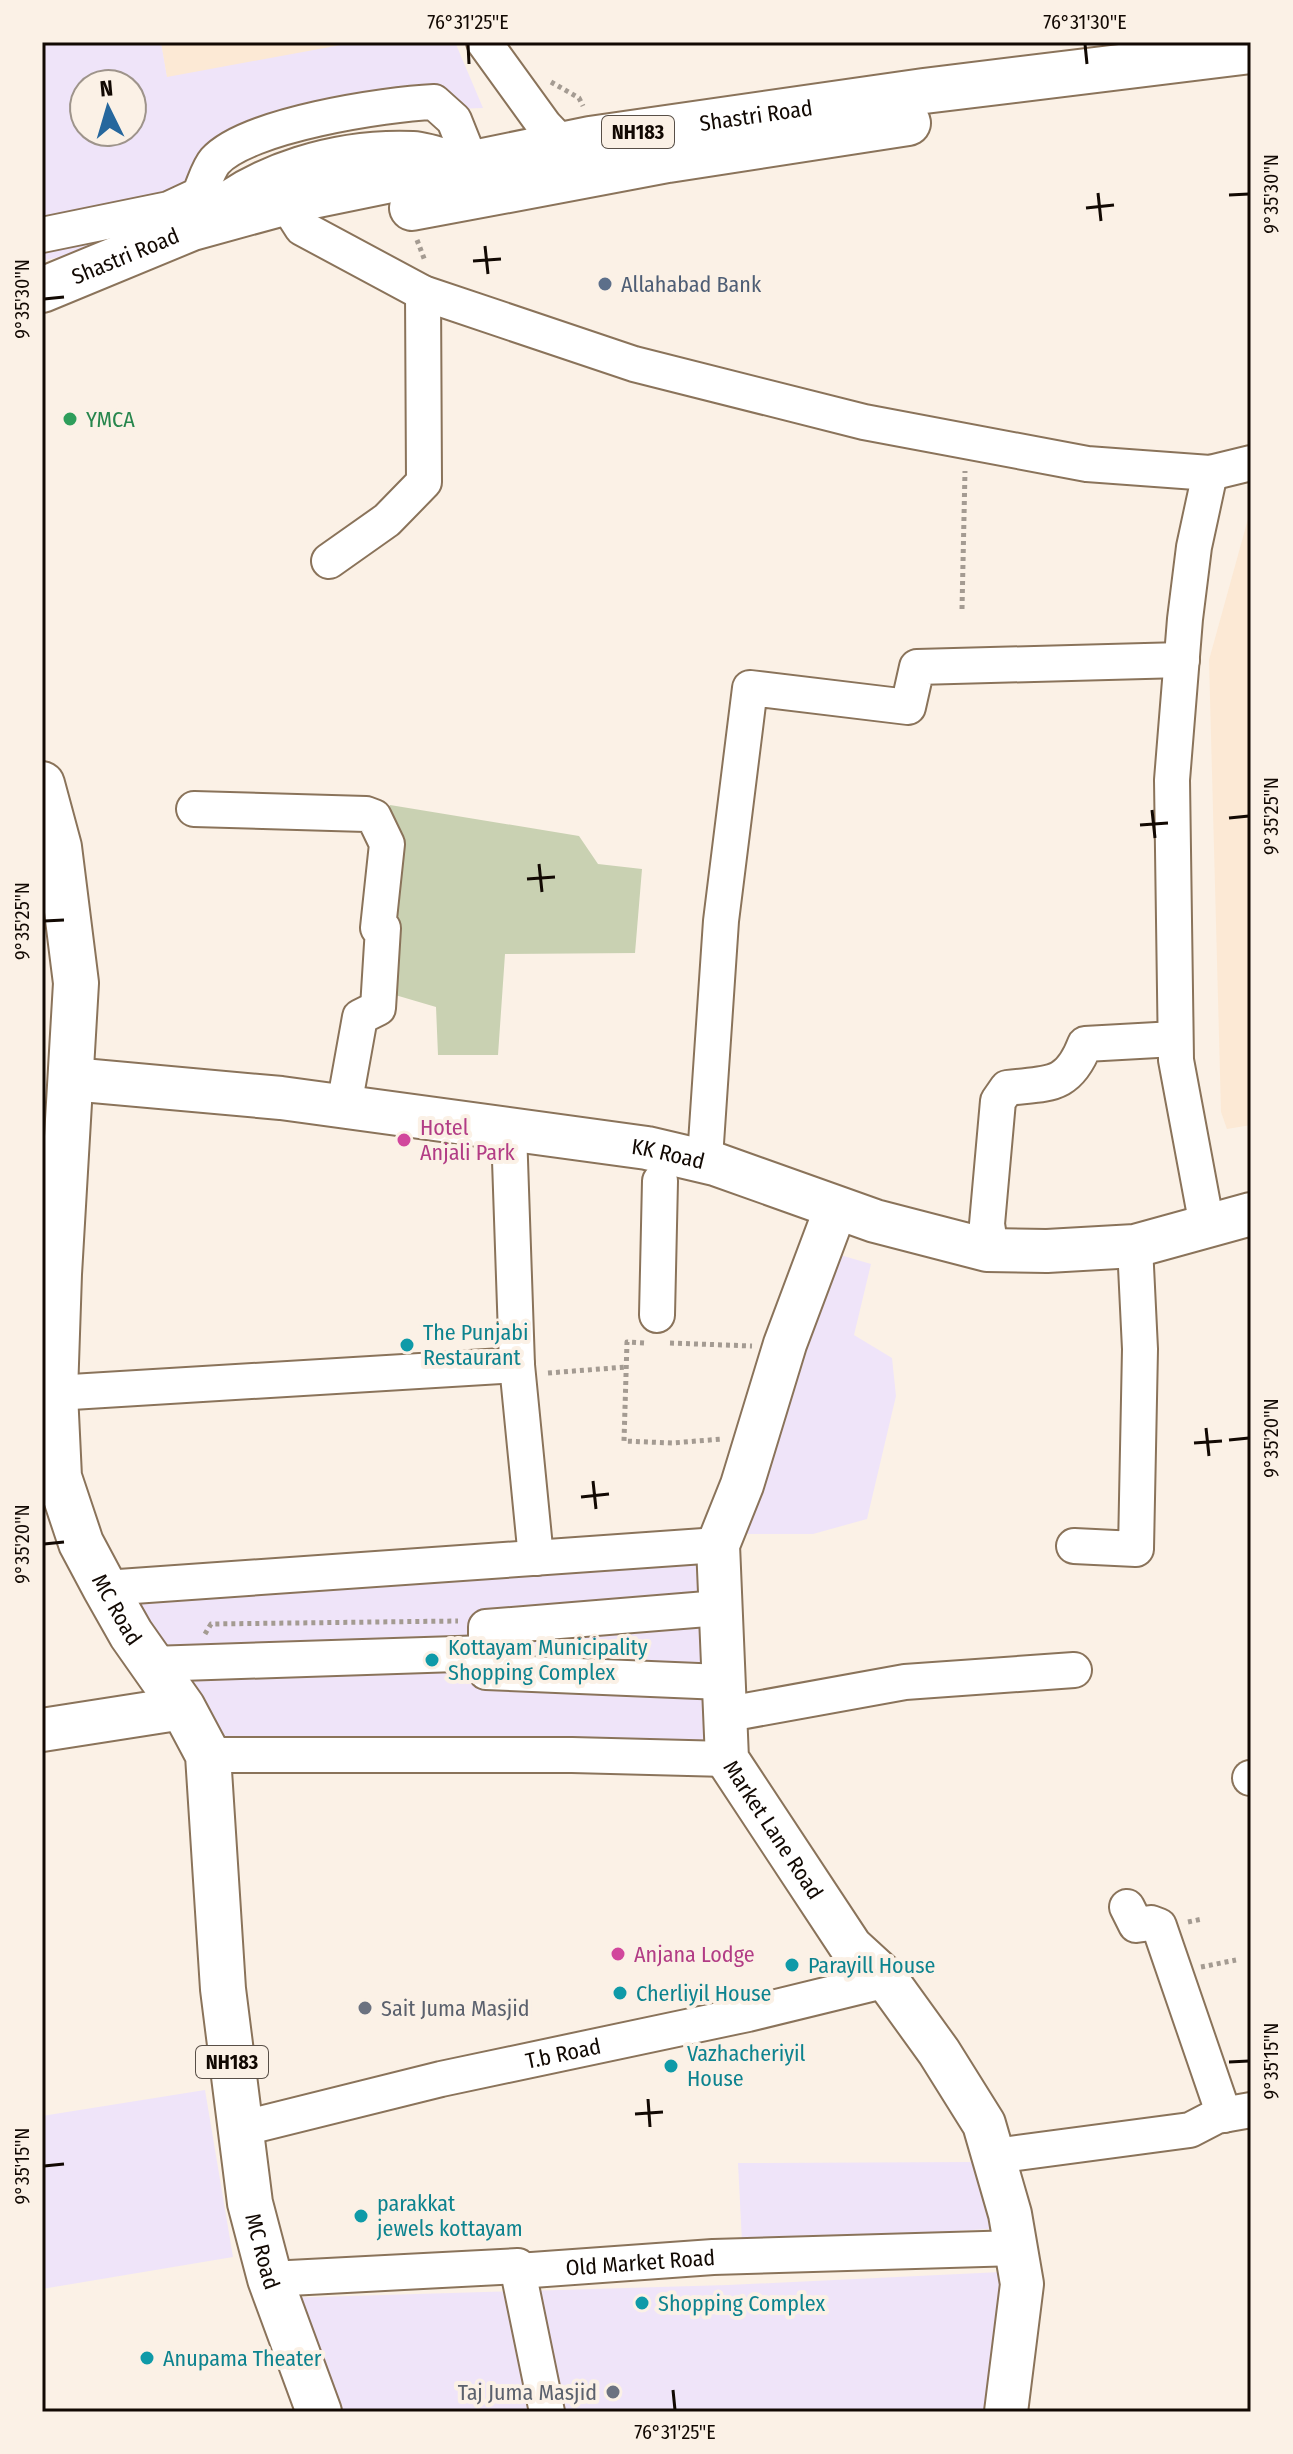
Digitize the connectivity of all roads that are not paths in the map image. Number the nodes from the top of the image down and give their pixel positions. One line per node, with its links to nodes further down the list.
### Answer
1 (484, 42): 5 (street)
2 (1251, 51): 3 (highway, Shastri Road / NH183)
3 (1183, 61): 4 (highway, Shastri Road / NH183); 5 (highway, Shastri Road / NH183); 7 (highway, Shastri Road / NH183)
4 (1251, 73)
5 (581, 141): 6 (highway, Shastri Road / NH183)
6 (472, 165): 7 (highway, Shastri Road / NH183); 8 (street); 8 (street)
7 (294, 216): 8 (highway, Shastri Road / NH183); 11 (street); 12 (highway, Shastri Road / NH183)
8 (180, 219): 9 (street); 10 (highway, Shastri Road / NH183)
9 (42, 235)
10 (42, 290)
11 (431, 296): 14 (street); 15 (street)
12 (42, 314)
13 (1251, 463): 14 (street)
14 (1210, 473): 16 (street)
15 (329, 561)
16 (1182, 660): 19 (street); 23 (street)
17 (42, 784): 20 (highway, MC Road / NH183)
18 (194, 809): 21 (street)
19 (1175, 1039): 27 (street); 29 (street)
20 (57, 1078): 21 (main road, KK Road); 32 (highway, MC Road / NH183)
21 (344, 1106): 22 (main road, KK Road)
22 (509, 1131): 25 (main road, KK Road); 31 (street)
23 (705, 1158)
24 (660, 1181): 30 (street)
25 (836, 1208): 29 (main road, KK Road); 34 (main road, Market Lane Road)
26 (1251, 1214): 27 (main road, KK Road)
27 (1207, 1226): 28 (main road, KK Road)
28 (1135, 1246): 29 (main road, KK Road); 35 (street)
29 (991, 1250)
30 (658, 1334)
31 (518, 1370): 32 (street); 36 (street)
32 (55, 1393): 33 (highway, MC Road / NH183)
33 (51, 1478): 37 (highway, MC Road / NH183)
34 (718, 1545): 36 (street); 38 (main road, Market Lane Road)
35 (1074, 1546)
36 (536, 1558): 37 (street)
37 (105, 1588): 40 (highway, MC Road / NH183)
38 (719, 1608): 39 (street); 42 (main road, Market Lane Road)
39 (487, 1653): 40 (street); 42 (street)
40 (151, 1664): 43 (highway, MC Road / NH183)
41 (1074, 1670): 42 (street)
42 (723, 1699): 46 (main road, Market Lane Road)
43 (183, 1708): 44 (main road); 45 (highway, MC Road / NH183)
44 (42, 1730)
45 (208, 1755): 46 (street); 50 (highway, MC Road / NH183)
46 (727, 1759): 48 (main road, Market Lane Road)
47 (1127, 1907): 49 (street)
48 (887, 1980): 50 (street, T.b Road); 51 (main road, Market Lane Road)
49 (1238, 2112): 51 (street)
50 (240, 2129): 54 (highway, MC Road / NH183)
51 (995, 2156): 52 (main road, Market Lane Road)
52 (1018, 2248): 53 (street, Old Market Road); 57 (main road, Market Lane Road)
53 (518, 2271): 54 (street, Old Market Road); 56 (street)
54 (270, 2279): 55 (highway, MC Road / NH183)
55 (319, 2412)
56 (547, 2412)
57 (1006, 2412)

